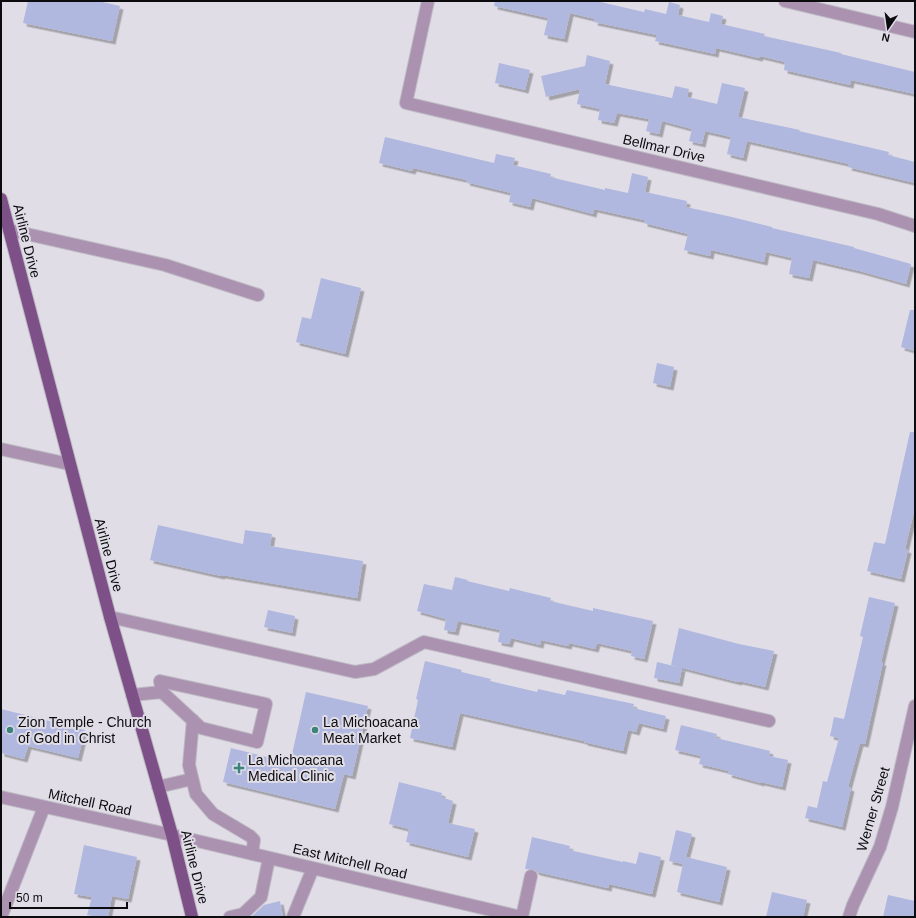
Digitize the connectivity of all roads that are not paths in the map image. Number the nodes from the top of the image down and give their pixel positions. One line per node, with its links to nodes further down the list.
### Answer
1 (428, 1): 6 (street, Bellmar Drive)
2 (785, 1): 3 (street)
3 (915, 32)
4 (1, 199): 5 (main road, Airline Drive)
5 (5, 223): 7 (street); 9 (main road, Airline Drive)
6 (915, 226)
7 (258, 295)
8 (1, 449): 9 (street)
9 (69, 464): 10 (main road, Airline Drive)
10 (110, 617): 12 (main road, Airline Drive); 15 (street)
11 (162, 692): 12 (street); 14 (street); 14 (street)
12 (132, 695): 18 (main road, Airline Drive)
13 (915, 706): 16 (street, Werner Street)
14 (193, 720): 17 (street)
15 (769, 720)
16 (913, 724): 33 (street, Werner Street)
17 (192, 779): 18 (street); 22 (street)
18 (158, 787): 21 (main road, Airline Drive)
19 (1, 797): 20 (street, Mitchell Road)
20 (44, 807): 21 (street, Mitchell Road); 28 (street)
21 (172, 835): 22 (street, East Mitchell Road); 29 (main road, Airline Drive)
22 (252, 854): 23 (street, East Mitchell Road)
23 (269, 858): 24 (street, East Mitchell Road); 27 (street)
24 (313, 868): 26 (street, East Mitchell Road); 31 (street)
25 (531, 876): 32 (street)
26 (486, 913): 32 (street, East Mitchell Road)
27 (243, 916): 30 (street)
28 (1, 917)
29 (192, 917)
30 (230, 917)
31 (293, 917)
32 (522, 917)
33 (849, 917)

